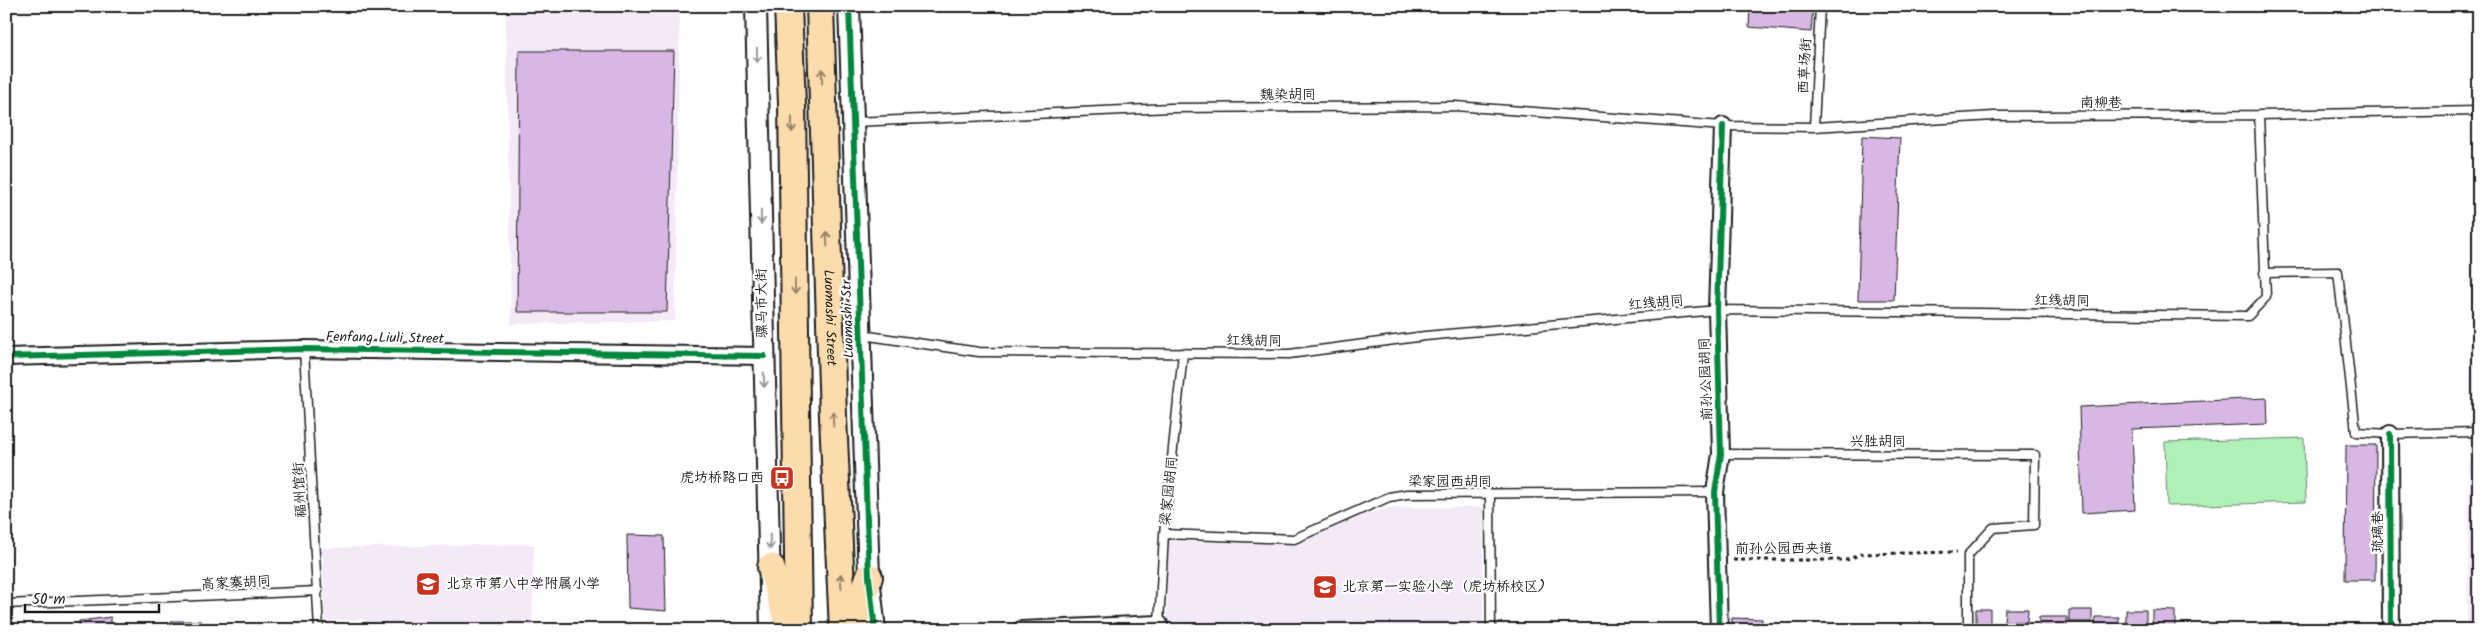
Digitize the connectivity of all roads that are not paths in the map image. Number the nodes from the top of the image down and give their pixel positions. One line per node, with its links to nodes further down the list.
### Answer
1 (756, 6): 16 (street, 骡马市大街, one-way to 16)
2 (788, 6): 32 (main road, one-way to 32)
3 (820, 6): 33 (main road, Luomashi Street, one-way to 3)
4 (849, 6): 8 (street, Luomashi Str)
5 (1820, 6): 10 (lane, 西草场街)
6 (2479, 111): 7 (lane, 南柳巷)
7 (2259, 115): 10 (lane, 南柳巷); 11 (lane, 红线胡同)
8 (852, 122): 9 (lane, 魏染胡同); 13 (street, Luomashi Str)
9 (1723, 126): 10 (lane, 南柳巷); 12 (street, 前孙公园胡同)
10 (1814, 126)
11 (2264, 273): 12 (lane, 红线胡同); 19 (lane)
12 (1717, 310): 15 (lane, 红线胡同); 20 (street, 前孙公园胡同)
13 (861, 335): 15 (lane, 红线胡同); 25 (street, Luomashi Str)
14 (304, 349): 16 (street, Fenfang Liuli Street); 17 (street, Fenfang Liuli Street); 26 (lane, 福州馆街)
15 (1183, 353): 23 (lane, 梁家园胡同)
16 (764, 356): 24 (street, 骡马市大街, one-way to 24)
17 (6, 357)
18 (2479, 432): 19 (lane)
19 (2390, 434): 40 (street, 琉璃巷)
20 (1721, 454): 21 (street, 前孙公园胡同); 39 (lane, 兴胜胡同)
21 (1715, 492): 22 (lane, 梁家园西胡同); 38 (street, 前孙公园胡同)
22 (1490, 495): 23 (lane, 梁家园西胡同); 37 (lane)
23 (1164, 534): 28 (lane, 梁家园胡同)
24 (770, 567): 30 (street, 骡马市大街); 31 (main road)
25 (869, 577): 34 (main road); 35 (street, Luomashi Str)
26 (318, 591): 27 (lane, 高家寨胡同); 29 (lane, 福州馆街)
27 (6, 604)
28 (1159, 627): 36 (street)
29 (320, 630)
30 (771, 630)
31 (790, 630)
32 (799, 630)
33 (843, 630)
34 (851, 630)
35 (875, 630)
36 (1021, 630)
37 (1491, 630)
38 (1718, 630)
39 (1968, 630)
40 (2391, 630)

